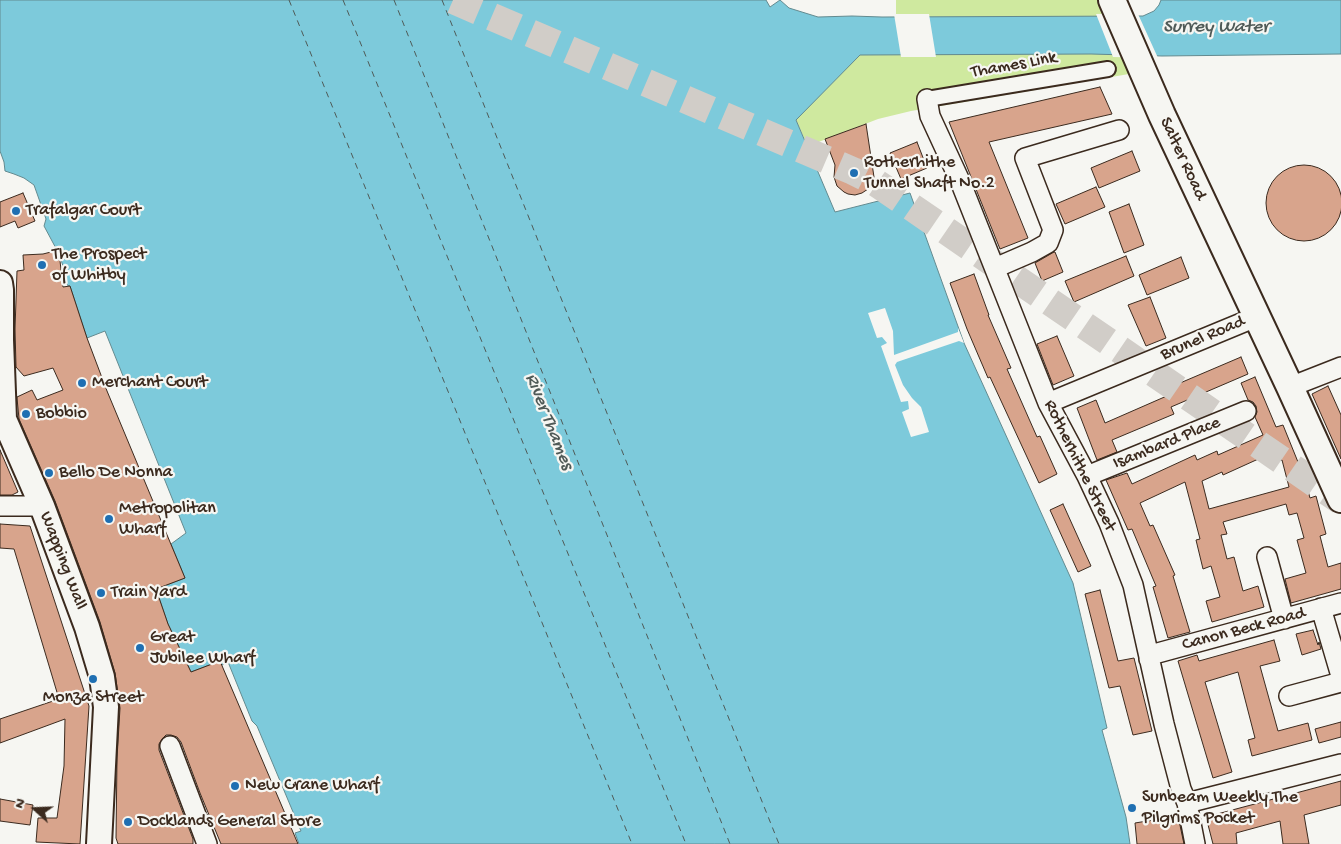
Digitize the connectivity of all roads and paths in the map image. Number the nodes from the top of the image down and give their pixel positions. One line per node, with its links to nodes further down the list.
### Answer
1 (1112, 0): 7 (main road, Salter Road)
2 (1108, 69): 3 (street, Thames Link)
3 (927, 99): 5 (street, Rotherhithe Street)
4 (1119, 130): 5 (street)
5 (995, 268): 10 (street, Rotherhithe Street)
6 (0, 283): 15 (street, Wapping Wall)
7 (1256, 317): 9 (main road, Brunel Road); 10 (street, Brunel Road)
8 (1341, 367): 9 (street)
9 (1290, 387): 13 (main road, Brunel Road)
10 (1048, 403): 12 (street, Rotherhithe Street)
11 (1246, 411): 12 (street, Isambard Place)
12 (1087, 476): 20 (street, Rotherhithe Street)
13 (1341, 500)
14 (0, 506): 15 (street)
15 (42, 506): 27 (street, Wapping Wall)
16 (1267, 558): 19 (street)
17 (1341, 602): 18 (street, Canon Beck Road)
18 (1321, 608): 19 (street, Canon Beck Road); 21 (street)
19 (1284, 619): 20 (street, Canon Beck Road)
20 (1149, 658): 26 (street, Rotherhithe Street)
21 (1341, 676)
22 (1341, 682): 23 (street)
23 (1289, 696)
24 (170, 746): 28 (street)
25 (1341, 764): 26 (street)
26 (1187, 803): 29 (street, Rotherhithe Street)
27 (99, 844)
28 (207, 844)
29 (1195, 844)

